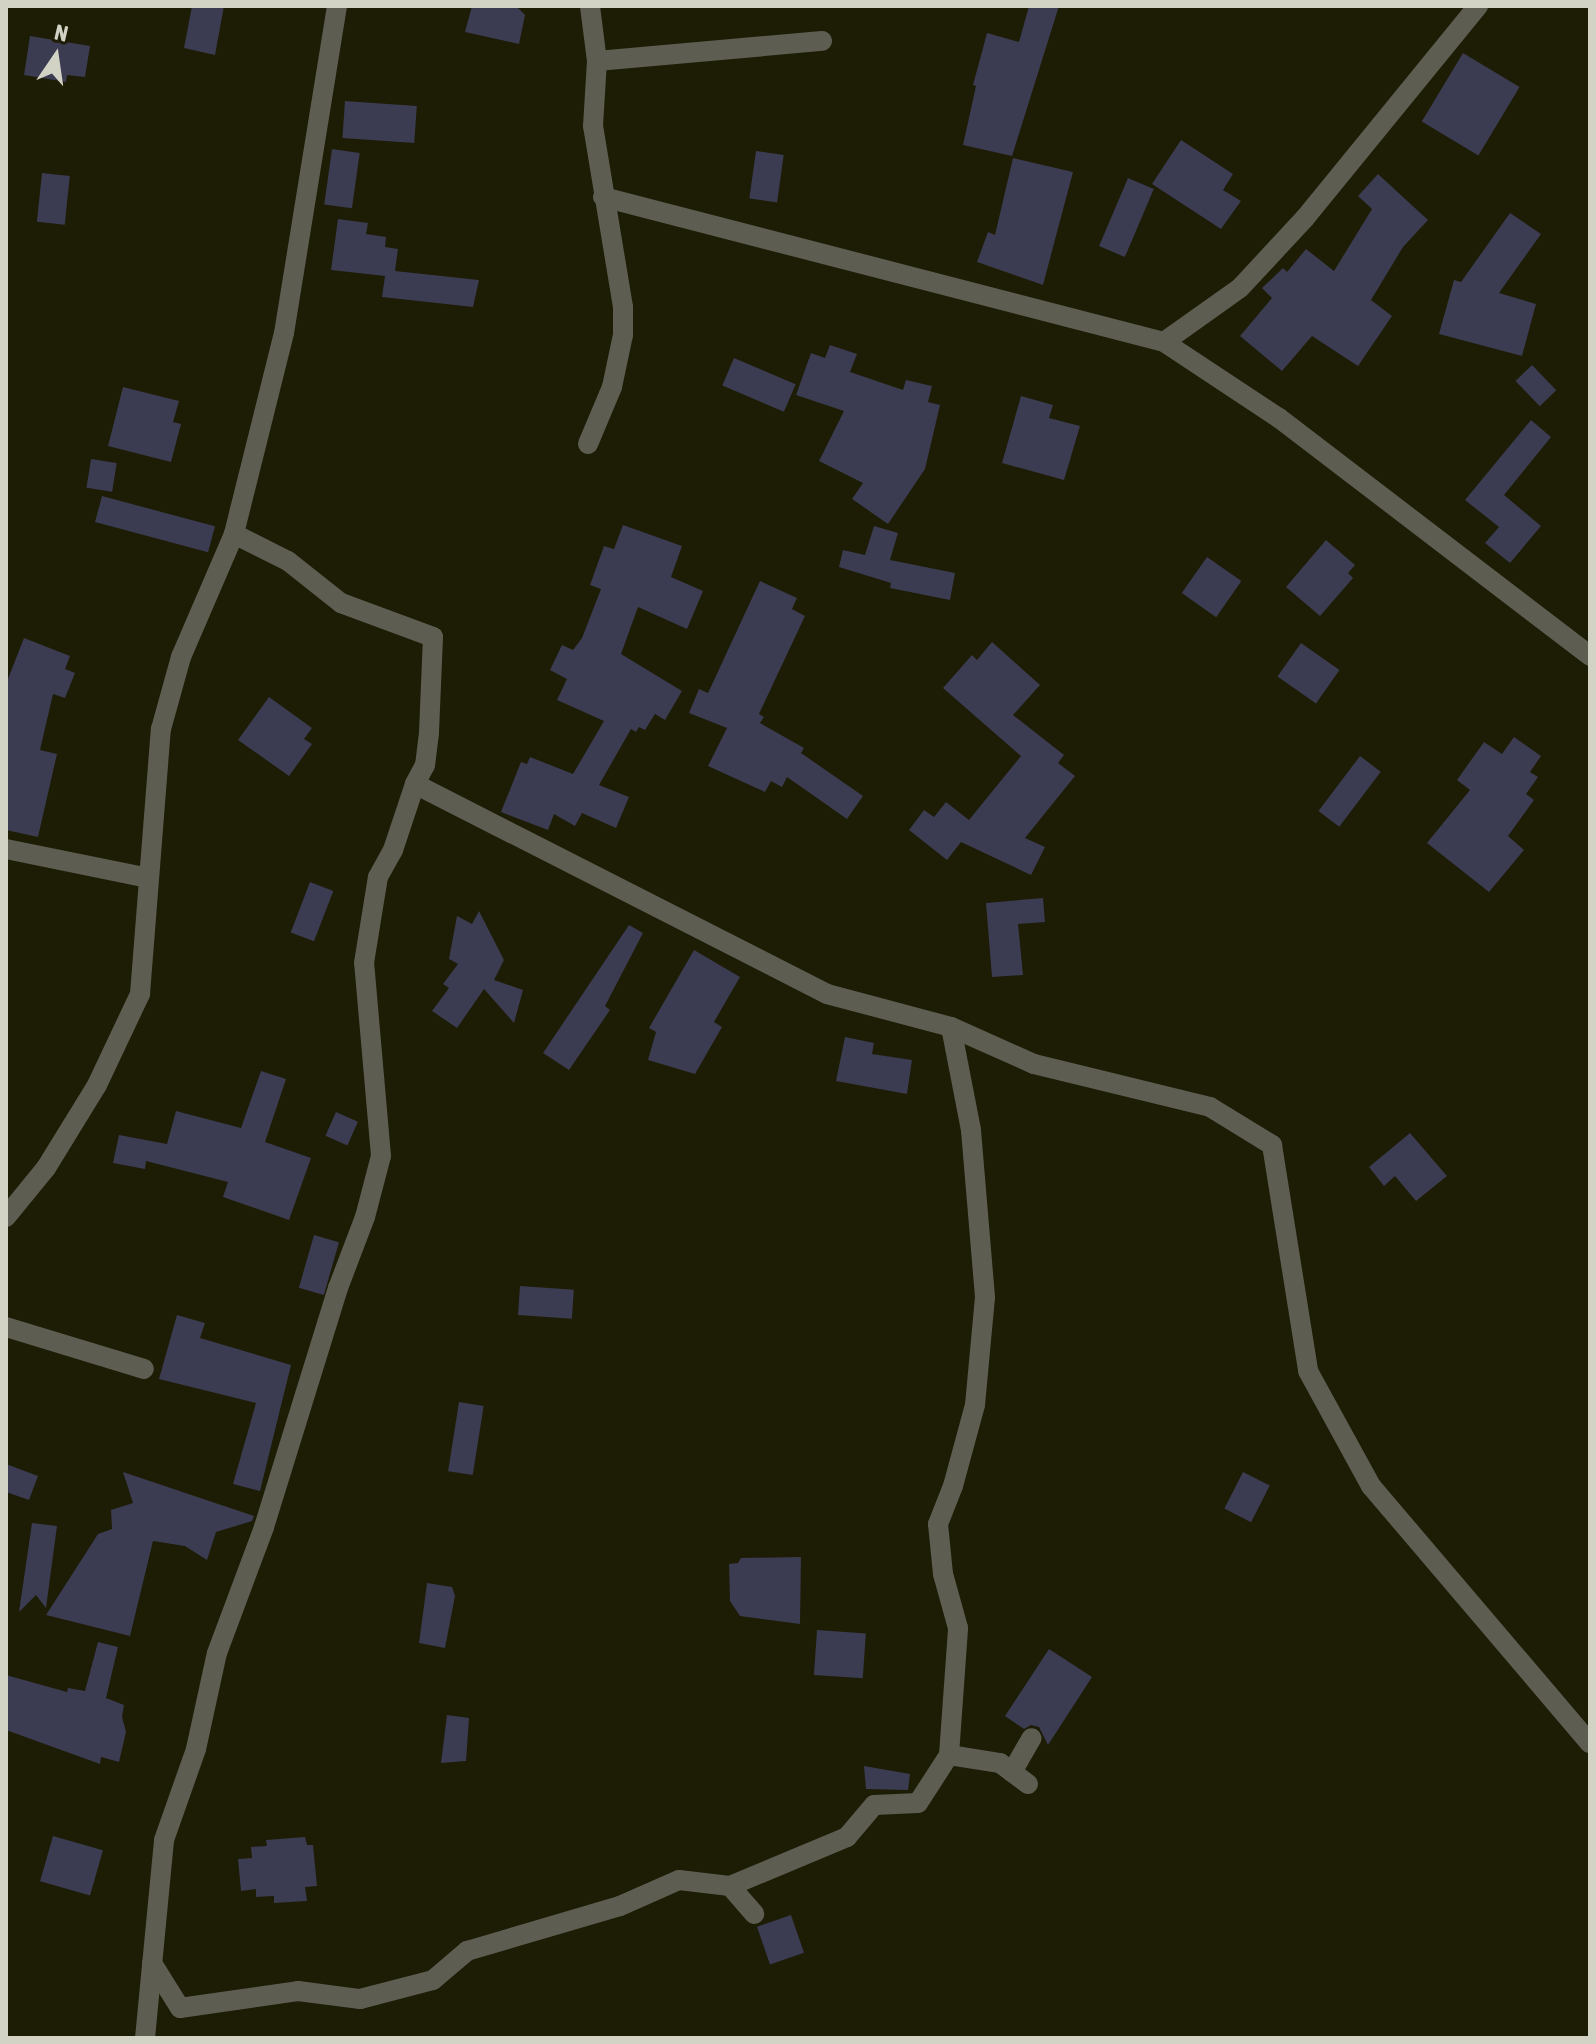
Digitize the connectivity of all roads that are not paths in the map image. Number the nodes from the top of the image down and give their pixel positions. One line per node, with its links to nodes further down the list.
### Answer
1 (337, 6): 9 (street)
2 (590, 6): 5 (street)
3 (1478, 6): 7 (street)
4 (822, 41): 5 (street)
5 (597, 61): 6 (street)
6 (603, 197): 7 (street); 8 (street)
7 (1164, 342): 10 (street)
8 (588, 444)
9 (234, 534): 11 (street); 13 (street)
10 (1590, 656)
11 (415, 784): 14 (street); 23 (street)
12 (6, 849): 13 (street)
13 (149, 878): 15 (street)
14 (951, 1027): 19 (street); 20 (street)
15 (6, 1217)
16 (6, 1327): 17 (street)
17 (144, 1369)
18 (1032, 1738): 20 (street)
19 (1590, 1743)
20 (949, 1755): 21 (street)
21 (730, 1886): 22 (street); 23 (street)
22 (754, 1914)
23 (152, 1963): 24 (street)
24 (145, 2038)

